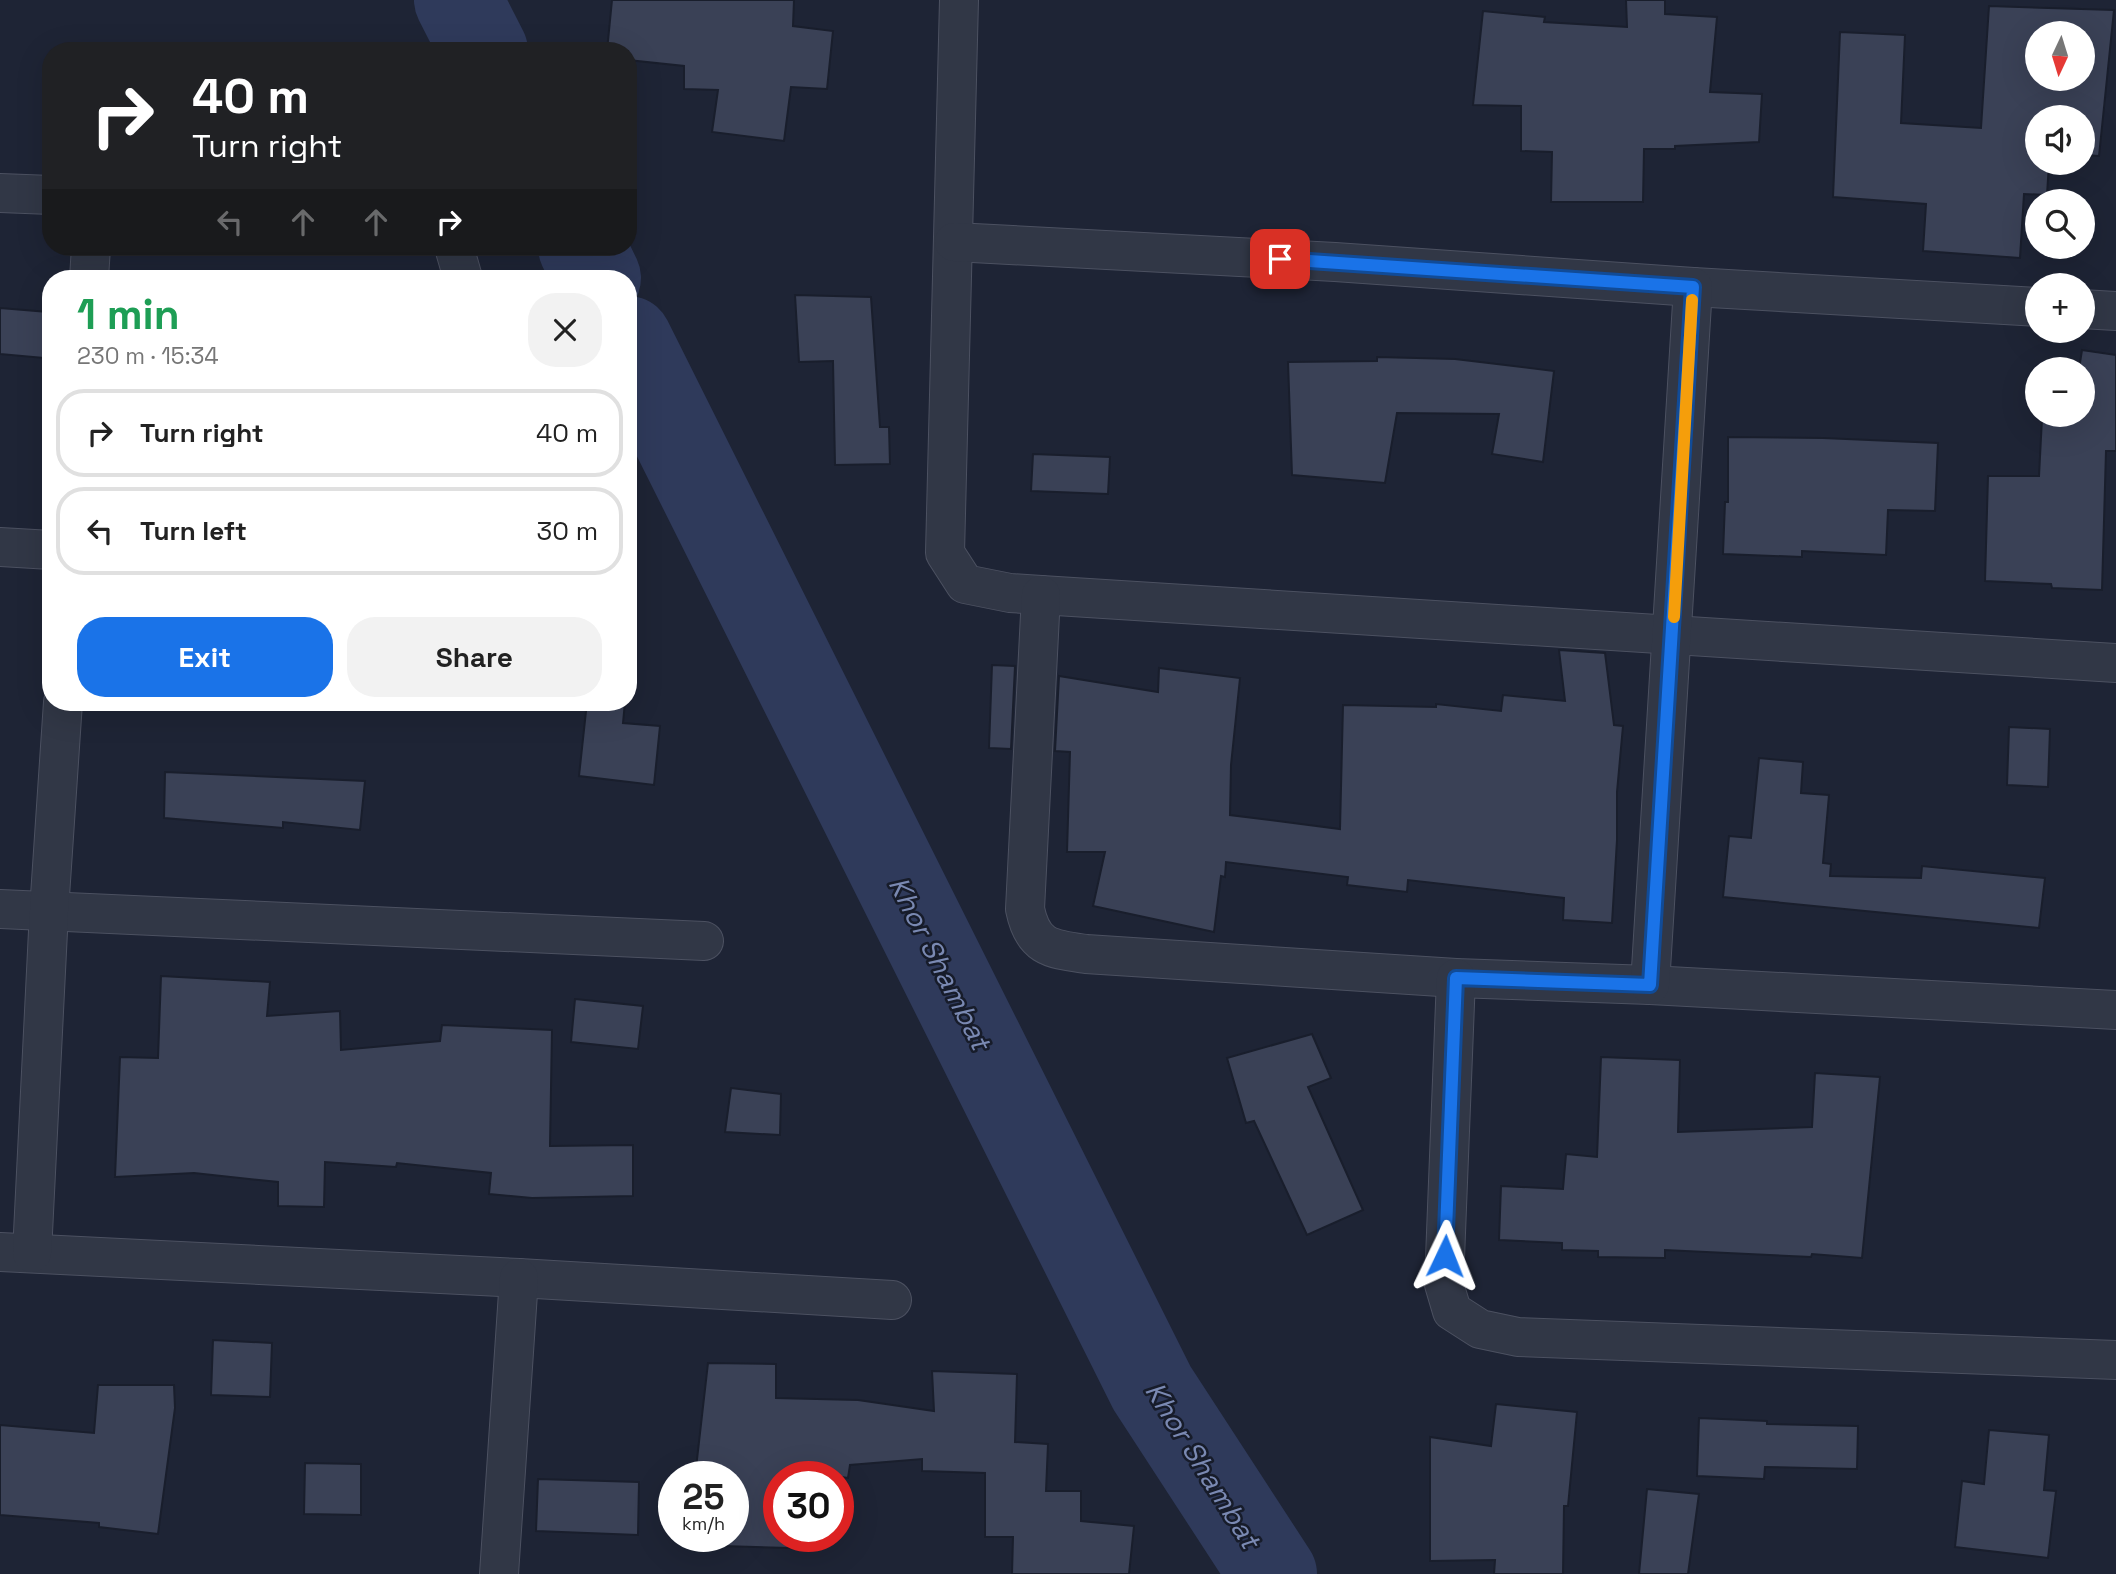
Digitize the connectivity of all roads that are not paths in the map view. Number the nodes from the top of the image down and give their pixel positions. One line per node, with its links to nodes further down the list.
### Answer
1 (959, 0): 4 (street)
2 (0, 193): 3 (street)
3 (42, 195)
4 (954, 242): 5 (street); 11 (street)
5 (1693, 287): 6 (street); 12 (street)
6 (2025, 306)
7 (2095, 310): 8 (street)
8 (2116, 311)
9 (0, 547): 10 (street)
10 (42, 549)
11 (1041, 595): 12 (street); 18 (street)
12 (1673, 633): 13 (street); 19 (street)
13 (2116, 663)
14 (62, 711): 16 (street)
15 (0, 909): 16 (street)
16 (49, 911): 17 (street); 21 (street)
17 (704, 941)
18 (1456, 978): 19 (street); 24 (street)
19 (1650, 985): 20 (street)
20 (2116, 1010)
21 (16, 1252): 22 (street)
22 (519, 1278): 23 (street); 25 (street)
23 (892, 1300)
24 (2116, 1360)
25 (499, 1574)

